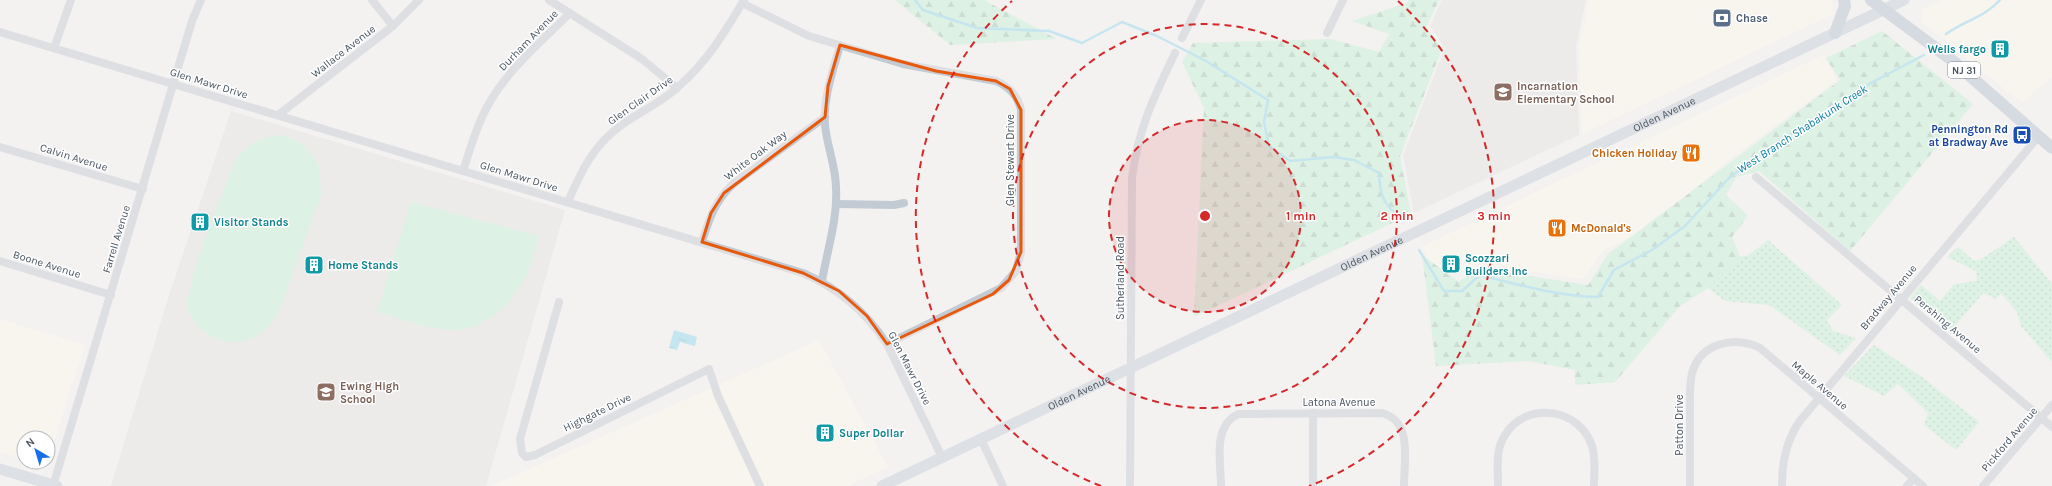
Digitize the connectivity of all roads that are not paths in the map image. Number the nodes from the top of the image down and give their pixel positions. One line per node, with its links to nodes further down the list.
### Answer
1 (71, 0): 20 (street)
2 (201, 0): 22 (street, Farrell Avenue)
3 (372, 0): 14 (street)
4 (419, 0): 14 (street, Wallace Avenue)
5 (548, 0): 13 (street)
6 (1201, 0): 18 (street)
7 (1343, 0): 16 (street)
8 (1844, 0): 17 (main road)
9 (1871, 0): 12 (main road, NJ 31)
10 (1904, 0): 12 (main road, Olden Avenue)
11 (743, 2): 19 (street, Glen Stewart Drive); 23 (street, Glen Clair Drive)
12 (1884, 10): 17 (main road, Olden Avenue); 26 (main road, NJ 31)
13 (570, 13): 23 (street); 29 (street, Durham Avenue)
14 (393, 26): 24 (street, Wallace Avenue)
15 (0, 32): 20 (street, Glen Mawr Drive)
16 (1328, 32)
17 (1836, 33): 43 (main road, Olden Avenue)
18 (1182, 38)
19 (840, 45): 25 (street); 41 (street, Glen Stewart Drive)
20 (54, 48): 22 (street, Glen Mawr Drive)
21 (1176, 53): 43 (street, Sutherland Road)
22 (174, 84): 24 (street, Glen Mawr Drive); 31 (street, Farrell Avenue)
23 (677, 88): 32 (street, Glen Clair Drive)
24 (278, 115): 29 (street, Glen Mawr Drive)
25 (825, 117): 34 (street); 35 (street, White Oak Way)
26 (2039, 136): 28 (main road, NJ 31); 39 (street, Bradway Avenue)
27 (0, 146): 31 (street, Calvin Avenue)
28 (2052, 148)
29 (463, 171): 32 (street, Glen Mawr Drive)
30 (1756, 177): 39 (street, Pershing Avenue)
31 (143, 189): 38 (street, Farrell Avenue)
32 (568, 202): 35 (street, Glen Mawr Drive)
33 (904, 202): 34 (street)
34 (836, 204): 37 (street)
35 (702, 242): 37 (street, Glen Mawr Drive)
36 (0, 261): 38 (street, Boone Avenue)
37 (822, 281): 41 (street, Glen Mawr Drive)
38 (111, 295): 53 (street, Farrell Avenue)
39 (1901, 299): 44 (street, Bradway Avenue); 47 (street, Pershing Avenue)
40 (559, 302): 54 (street, Highgate Drive)
41 (887, 344): 50 (street, Glen Mawr Drive)
42 (1695, 365): 44 (street, Maple Avenue); 63 (street, Patton Drive)
43 (1130, 368): 49 (main road, Olden Avenue); 57 (street, Sutherland Road)
44 (1818, 397): 52 (street, Maple Avenue); 64 (street, Bradway Avenue)
45 (2052, 405): 47 (street, Pickford Avenue)
46 (1313, 413): 58 (street, Latona Avenue); 59 (street); 60 (street, Latona Avenue)
47 (2042, 418): 48 (street, Pershing Avenue); 67 (street, Pickford Avenue)
48 (2052, 427)
49 (981, 439): 50 (main road, Olden Avenue); 56 (street)
50 (942, 457): 55 (main road, Olden Avenue)
51 (0, 469): 53 (main road)
52 (1914, 478): 65 (street); 66 (street, Maple Avenue)
53 (54, 486)
54 (760, 486)
55 (882, 486)
56 (1003, 486)
57 (1130, 486)
58 (1221, 486)
59 (1313, 486)
60 (1404, 486)
61 (1498, 486): 62 (street)
62 (1594, 486)
63 (1690, 486)
64 (1782, 486)
65 (1907, 486)
66 (1923, 486)
67 (1983, 486)

